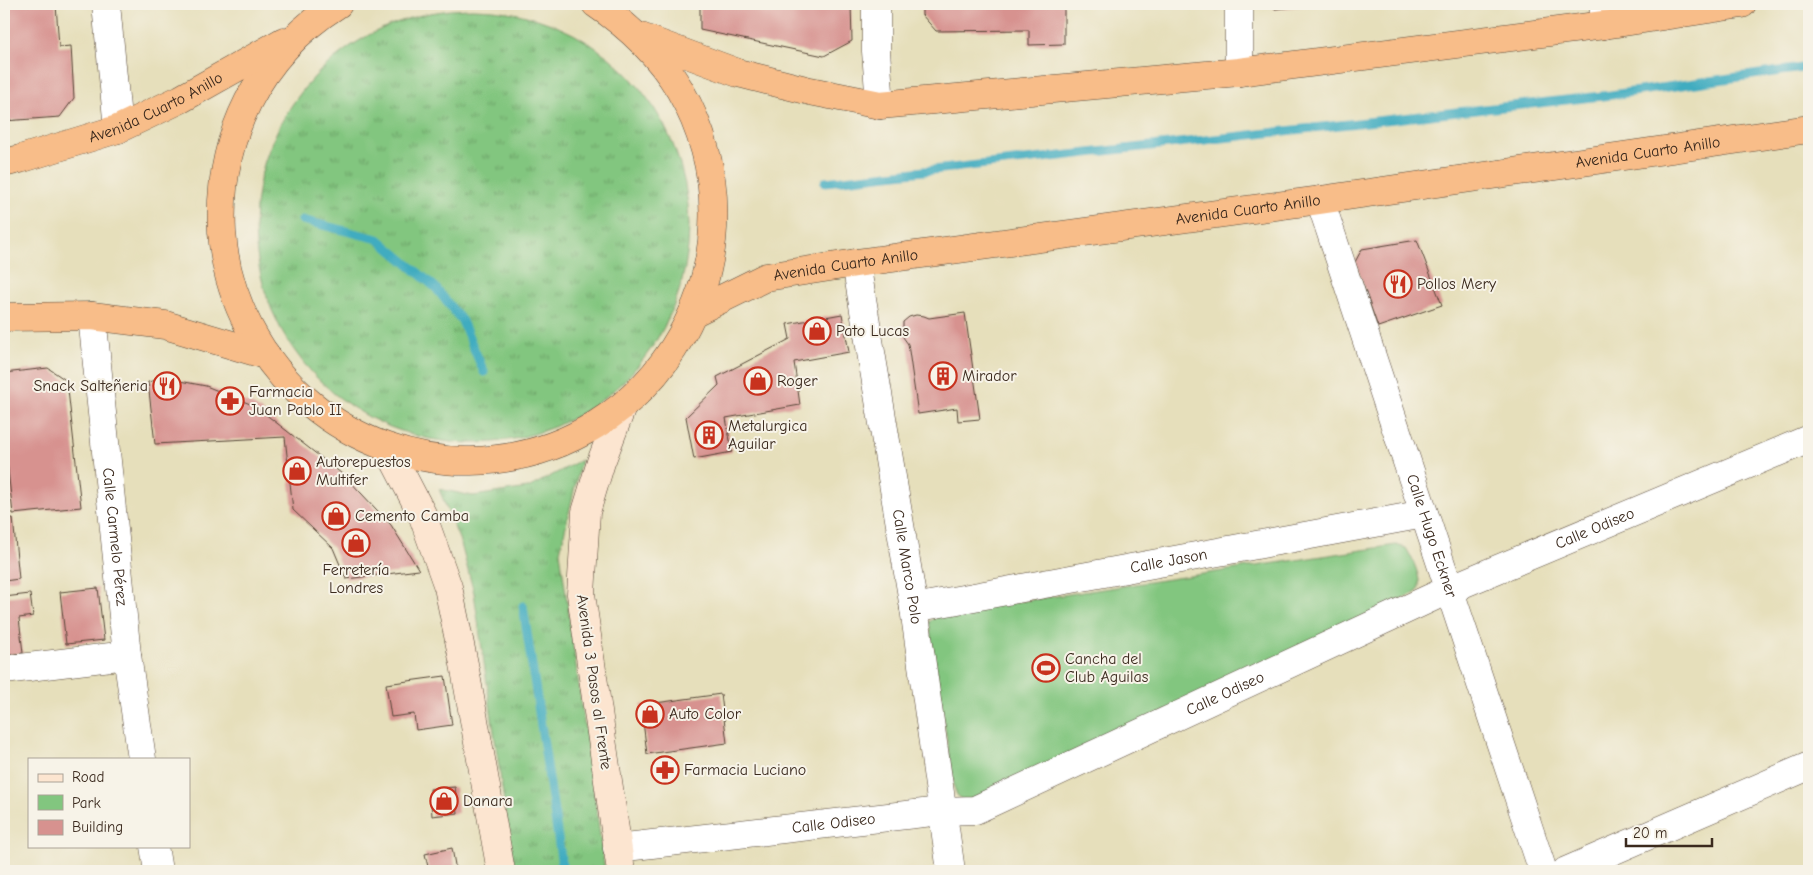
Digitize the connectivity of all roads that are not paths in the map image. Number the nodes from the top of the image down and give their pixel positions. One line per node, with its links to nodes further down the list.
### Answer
1 (106, 4): 12 (street)
2 (876, 4): 11 (street)
3 (1239, 4): 10 (street)
4 (1742, 4): 7 (highway)
5 (329, 7): 8 (highway)
6 (606, 8): 9 (highway)
7 (1604, 14): 10 (highway)
8 (300, 32): 12 (highway, Avenida Cuarto Anillo); 20 (highway)
9 (637, 35): 11 (highway); 17 (highway)
10 (1239, 72): 11 (highway)
11 (880, 105)
12 (118, 129): 14 (highway, Avenida Cuarto Anillo)
13 (1809, 130): 15 (highway, Avenida Cuarto Anillo)
14 (4, 163)
15 (1320, 200): 16 (highway, Avenida Cuarto Anillo); 24 (street, Calle Hugo Eckner)
16 (856, 263): 17 (highway, Avenida Cuarto Anillo); 26 (street, Calle Marco Polo)
17 (693, 313): 21 (highway)
18 (92, 316): 19 (highway); 20 (highway); 27 (street, Calle Carmelo Pérez)
19 (4, 317)
20 (266, 356): 23 (highway)
21 (622, 407): 23 (highway); 33 (main road, Avenida 3 Pasos al Frente)
22 (1809, 439): 25 (street, Calle Odiseo)
23 (388, 448): 35 (main road)
24 (1424, 514): 25 (street, Calle Hugo Eckner); 26 (street, Calle Jason)
25 (1450, 589): 31 (street, Calle Odiseo); 37 (street, Calle Hugo Eckner)
26 (914, 608): 31 (street, Calle Marco Polo)
27 (127, 655): 28 (street); 29 (street, Calle Carmelo Pérez)
28 (4, 670)
29 (142, 758)
30 (1809, 766): 38 (street)
31 (941, 811): 33 (street, Calle Odiseo); 36 (street, Calle Marco Polo)
32 (154, 848): 34 (street)
33 (619, 860)
34 (158, 871)
35 (501, 871)
36 (951, 871)
37 (1543, 871)
38 (1566, 871)

